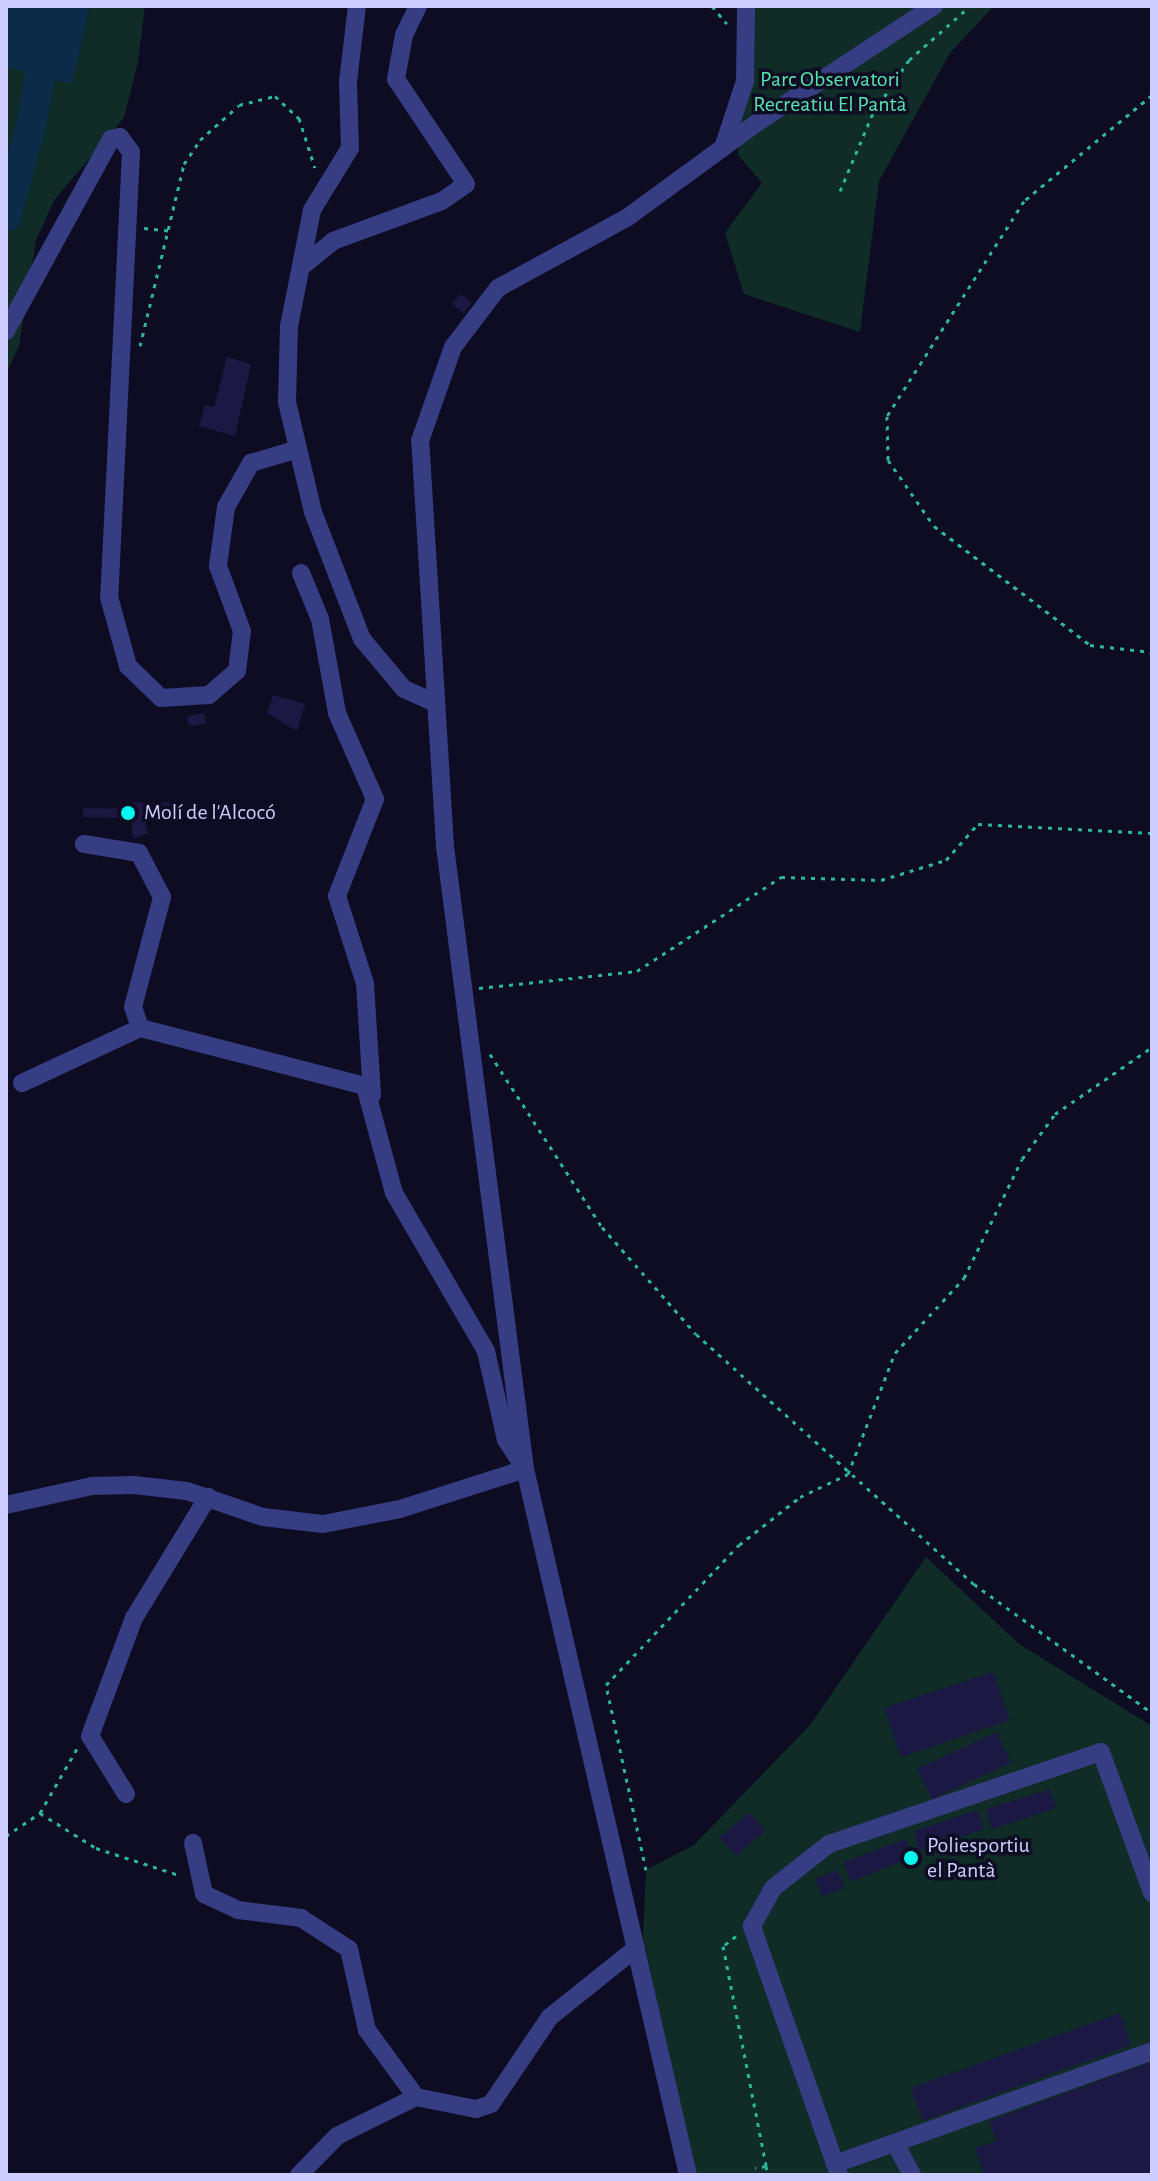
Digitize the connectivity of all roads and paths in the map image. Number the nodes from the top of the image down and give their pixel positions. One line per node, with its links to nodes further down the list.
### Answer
1 (357, 6): 9 (street)
2 (418, 6): 12 (street)
3 (746, 6): 7 (street)
4 (934, 6): 7 (street)
5 (970, 6): 8 (path)
6 (1152, 95): 17 (path)
7 (723, 148): 18 (street)
8 (840, 191)
9 (318, 192): 11 (path); 12 (street)
10 (128, 227): 11 (path); 13 (street); 15 (street)
11 (171, 231): 14 (path)
12 (305, 264): 15 (street)
13 (6, 331)
14 (138, 357)
15 (295, 450): 18 (street)
16 (301, 573): 28 (street)
17 (1152, 652)
18 (436, 703): 21 (street)
19 (1152, 833): 21 (path)
20 (84, 844): 22 (street)
21 (463, 991): 29 (street)
22 (140, 1028): 27 (street); 28 (street)
23 (1152, 1047): 30 (path)
24 (480, 1049): 26 (path)
25 (487, 1049): 30 (path)
26 (482, 1062)
27 (22, 1083)
28 (372, 1098): 29 (street)
29 (525, 1469): 31 (street); 43 (street)
30 (848, 1474): 33 (path); 39 (path)
31 (208, 1497): 32 (street); 34 (street)
32 (6, 1505)
33 (1152, 1713)
34 (90, 1736): 35 (street); 36 (path)
35 (126, 1794)
36 (40, 1813): 37 (path); 40 (path)
37 (6, 1836)
38 (193, 1843): 40 (street)
39 (646, 1870)
40 (197, 1880): 45 (street)
41 (1152, 1893): 42 (street)
42 (754, 1932): 47 (path); 49 (street)
43 (636, 1948): 45 (street); 51 (street)
44 (1152, 2051): 46 (street)
45 (416, 2097): 50 (street)
46 (895, 2143): 49 (street); 53 (street)
47 (766, 2166): 48 (path); 52 (path)
48 (755, 2168)
49 (837, 2170)
50 (299, 2175)
51 (688, 2175)
52 (768, 2175)
53 (912, 2175)

